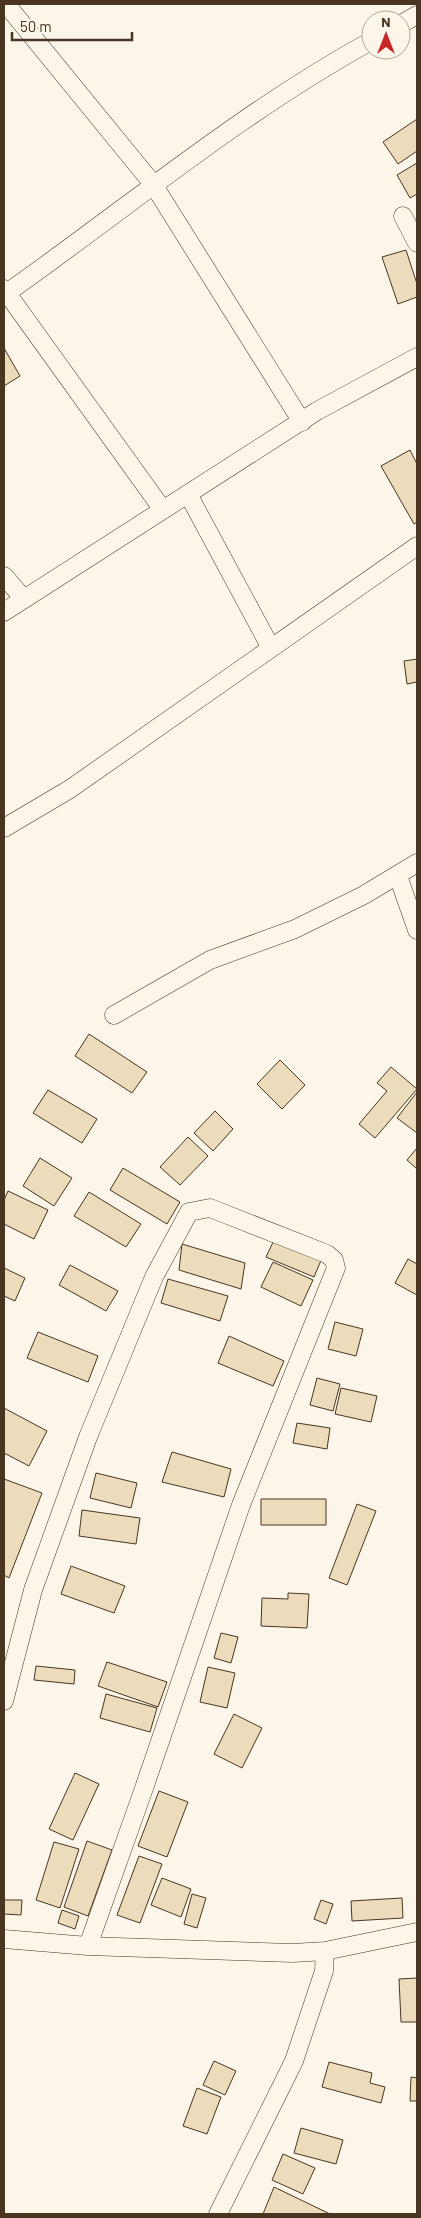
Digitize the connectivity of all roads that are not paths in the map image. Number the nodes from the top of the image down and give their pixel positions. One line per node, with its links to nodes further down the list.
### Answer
1 (6, 4): 3 (street)
2 (361, 46): 3 (street)
3 (153, 184): 6 (street); 8 (street)
4 (403, 216): 5 (street)
5 (417, 243)
6 (5, 292): 10 (street)
7 (417, 356): 8 (street)
8 (302, 422): 9 (street)
9 (188, 494): 10 (street); 15 (street)
10 (163, 510): 13 (street)
11 (417, 546): 15 (street)
12 (4, 576): 13 (street)
13 (24, 599): 14 (street)
14 (4, 612)
15 (271, 648): 16 (street)
16 (4, 828)
17 (417, 863): 18 (street)
18 (398, 876): 19 (street); 20 (street)
19 (417, 930)
20 (114, 1015)
21 (4, 1701): 24 (street)
22 (417, 1932): 25 (street)
23 (4, 1939): 24 (street)
24 (88, 1946): 25 (street)
25 (325, 1951): 26 (street)
26 (218, 2214)

